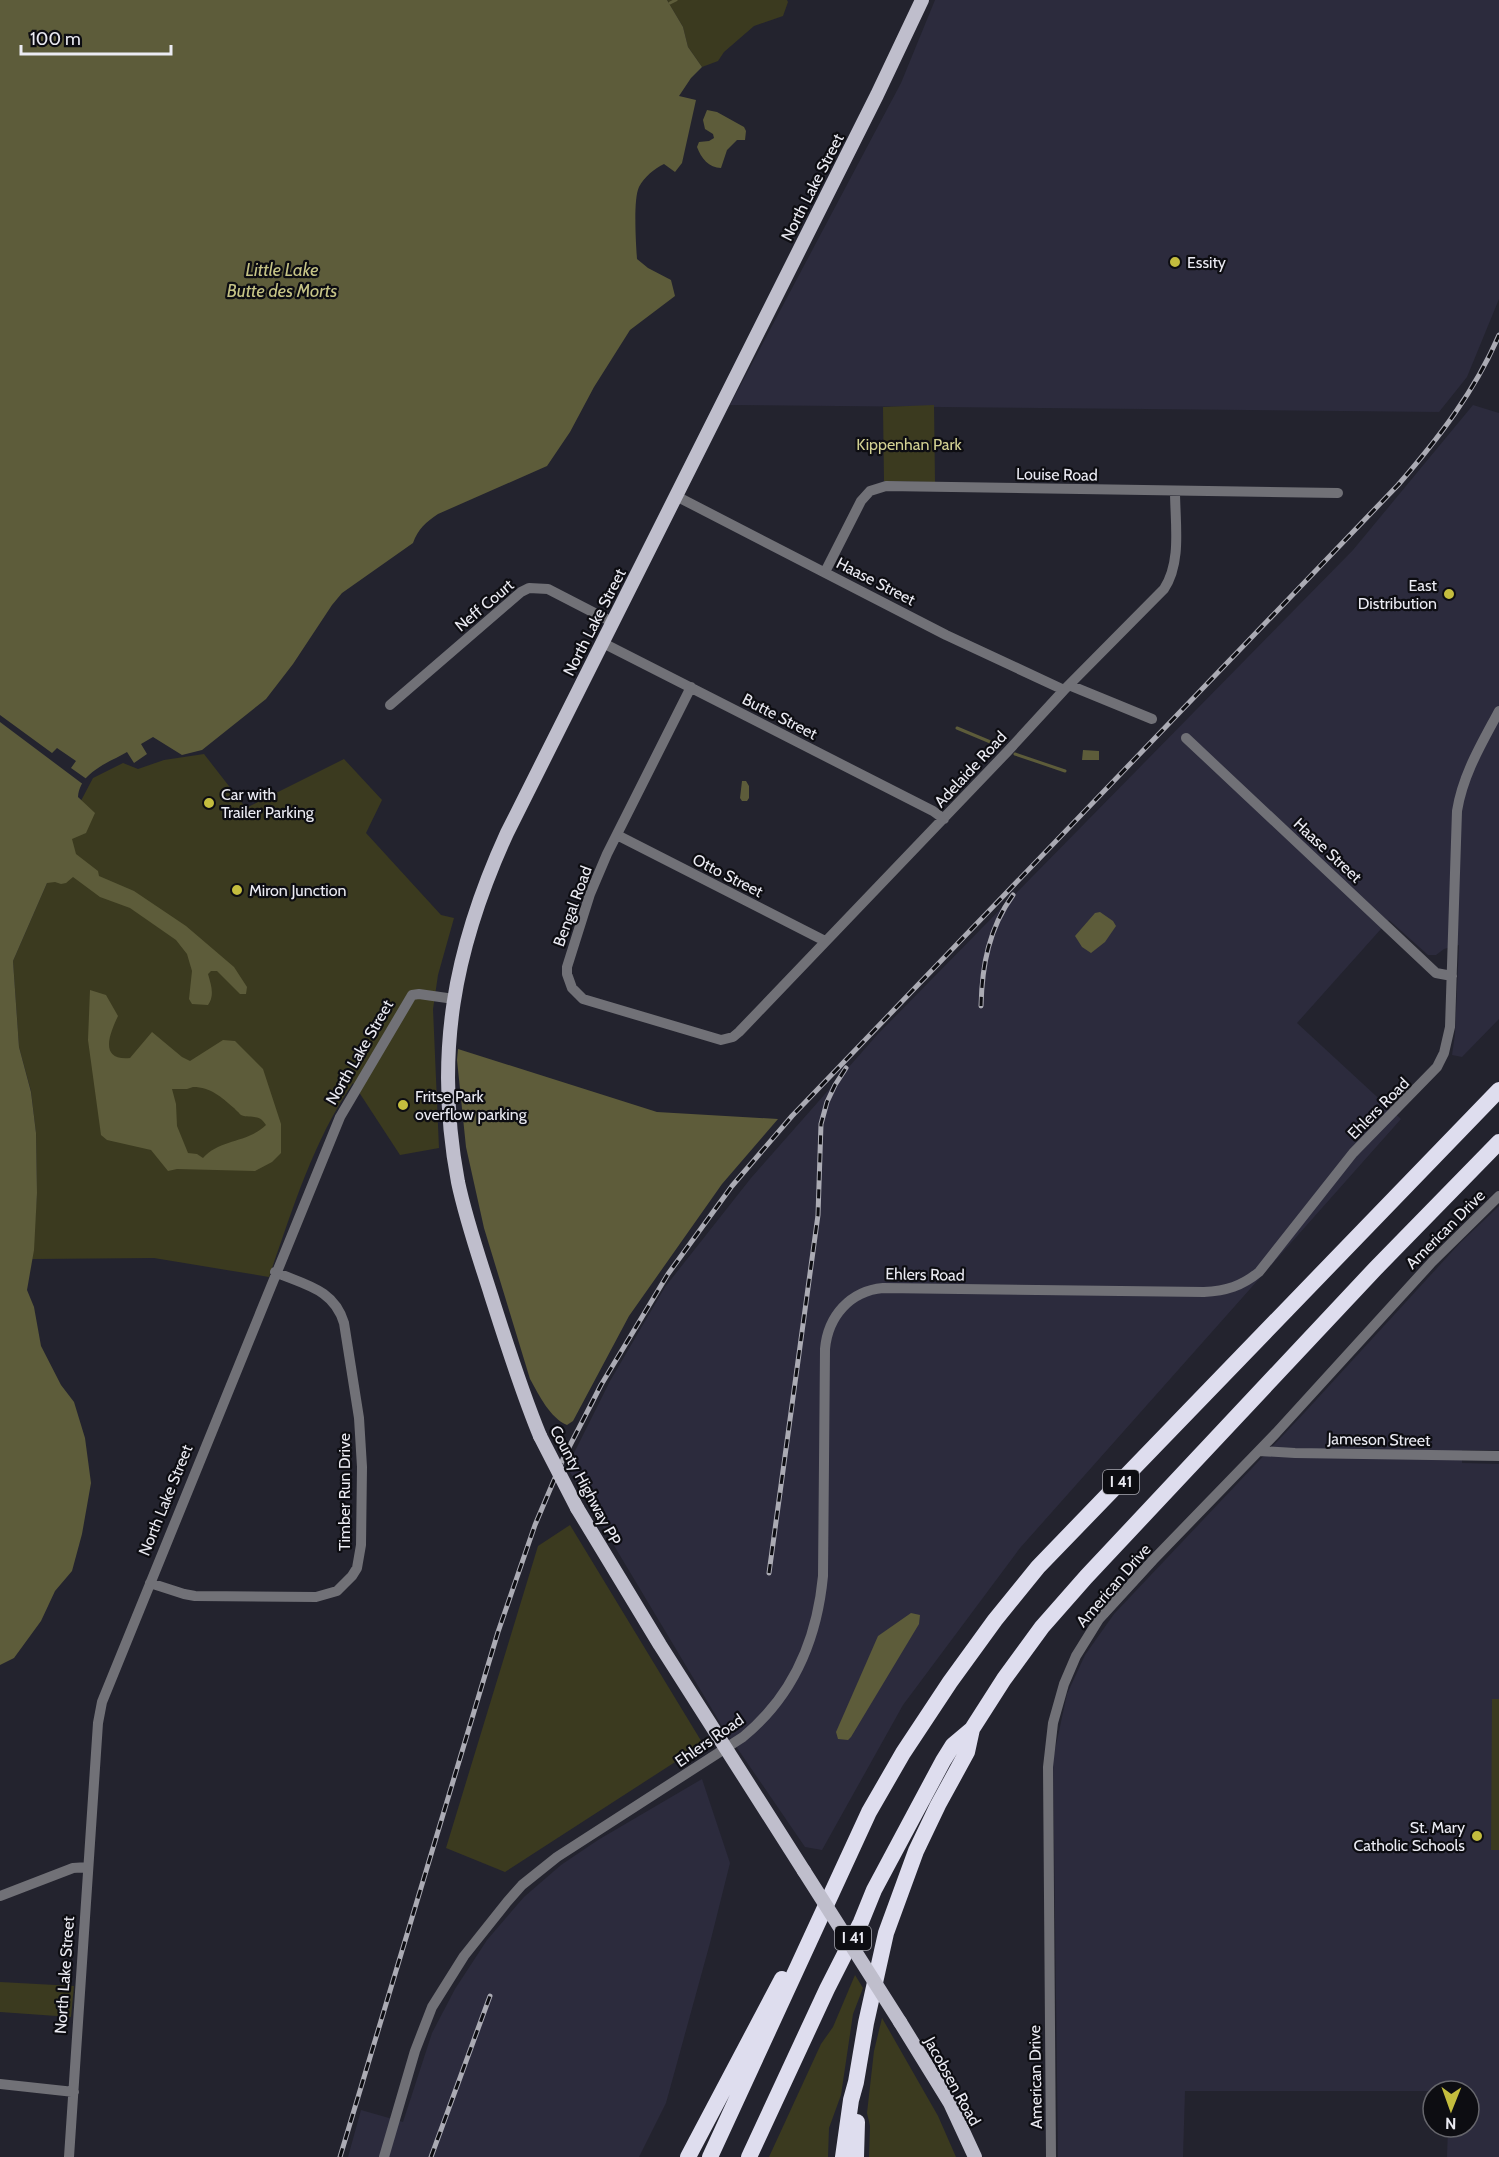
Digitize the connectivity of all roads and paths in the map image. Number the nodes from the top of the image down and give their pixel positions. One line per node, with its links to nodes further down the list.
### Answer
1 (922, 0): 4 (main road, North Lake Street)
2 (1175, 491): 3 (street, Louise Road); 5 (street, Louise Road); 9 (street, Adelaide Road)
3 (1338, 494)
4 (676, 496): 5 (street, Haase Street); 6 (main road, North Lake Street)
5 (825, 572): 9 (street, Haase Street)
6 (612, 622): 7 (main road, North Lake Street); 10 (street, Neff Court)
7 (602, 642): 8 (street, Butte Street); 18 (main road, North Lake Street)
8 (691, 687): 14 (street, Butte Street); 15 (street, Bengal Road)
9 (1066, 687): 12 (street, Haase Street); 14 (street, Adelaide Road)
10 (390, 705)
11 (1499, 711): 17 (street, Ehlers Road)
12 (1152, 719)
13 (1186, 738): 17 (street, Haase Street)
14 (944, 819): 16 (street, Adelaide Road)
15 (617, 835): 16 (street, Otto Street); 19 (street, Bengal Road)
16 (825, 941): 19 (street, Adelaide Road)
17 (1452, 976): 28 (street, Ehlers Road)
18 (454, 999): 23 (street, North Lake Street); 28 (main road, County Highway PP, bridge)
19 (727, 1039)
20 (1499, 1090): 32 (highway, I 41)
21 (1499, 1142): 27 (highway, I 41)
22 (1499, 1196): 24 (street, American Drive)
23 (275, 1272): 26 (street, North Lake Street); 26 (street, Timber Run Drive)
24 (1259, 1451): 25 (street, Jameson Street); 44 (street, American Drive)
25 (1499, 1456)
26 (150, 1583): 29 (street, North Lake Street)
27 (972, 1729): 33 (highway); 40 (highway, I 41)
28 (725, 1748): 30 (main road, County Highway PP); 37 (street, Ehlers Road)
29 (88, 1867): 31 (street); 35 (street, North Lake Street)
30 (804, 1872): 43 (main road, Jacobsen Road, bridge)
31 (0, 1896)
32 (816, 1929): 38 (highway); 39 (highway, I 41)
33 (856, 2082): 41 (highway); 42 (highway)
34 (0, 2084): 35 (street)
35 (74, 2092): 36 (street, North Lake Street)
36 (69, 2157)
37 (384, 2157)
38 (688, 2157)
39 (710, 2157)
40 (749, 2157)
41 (843, 2157)
42 (856, 2157)
43 (975, 2157)
44 (1051, 2157)

